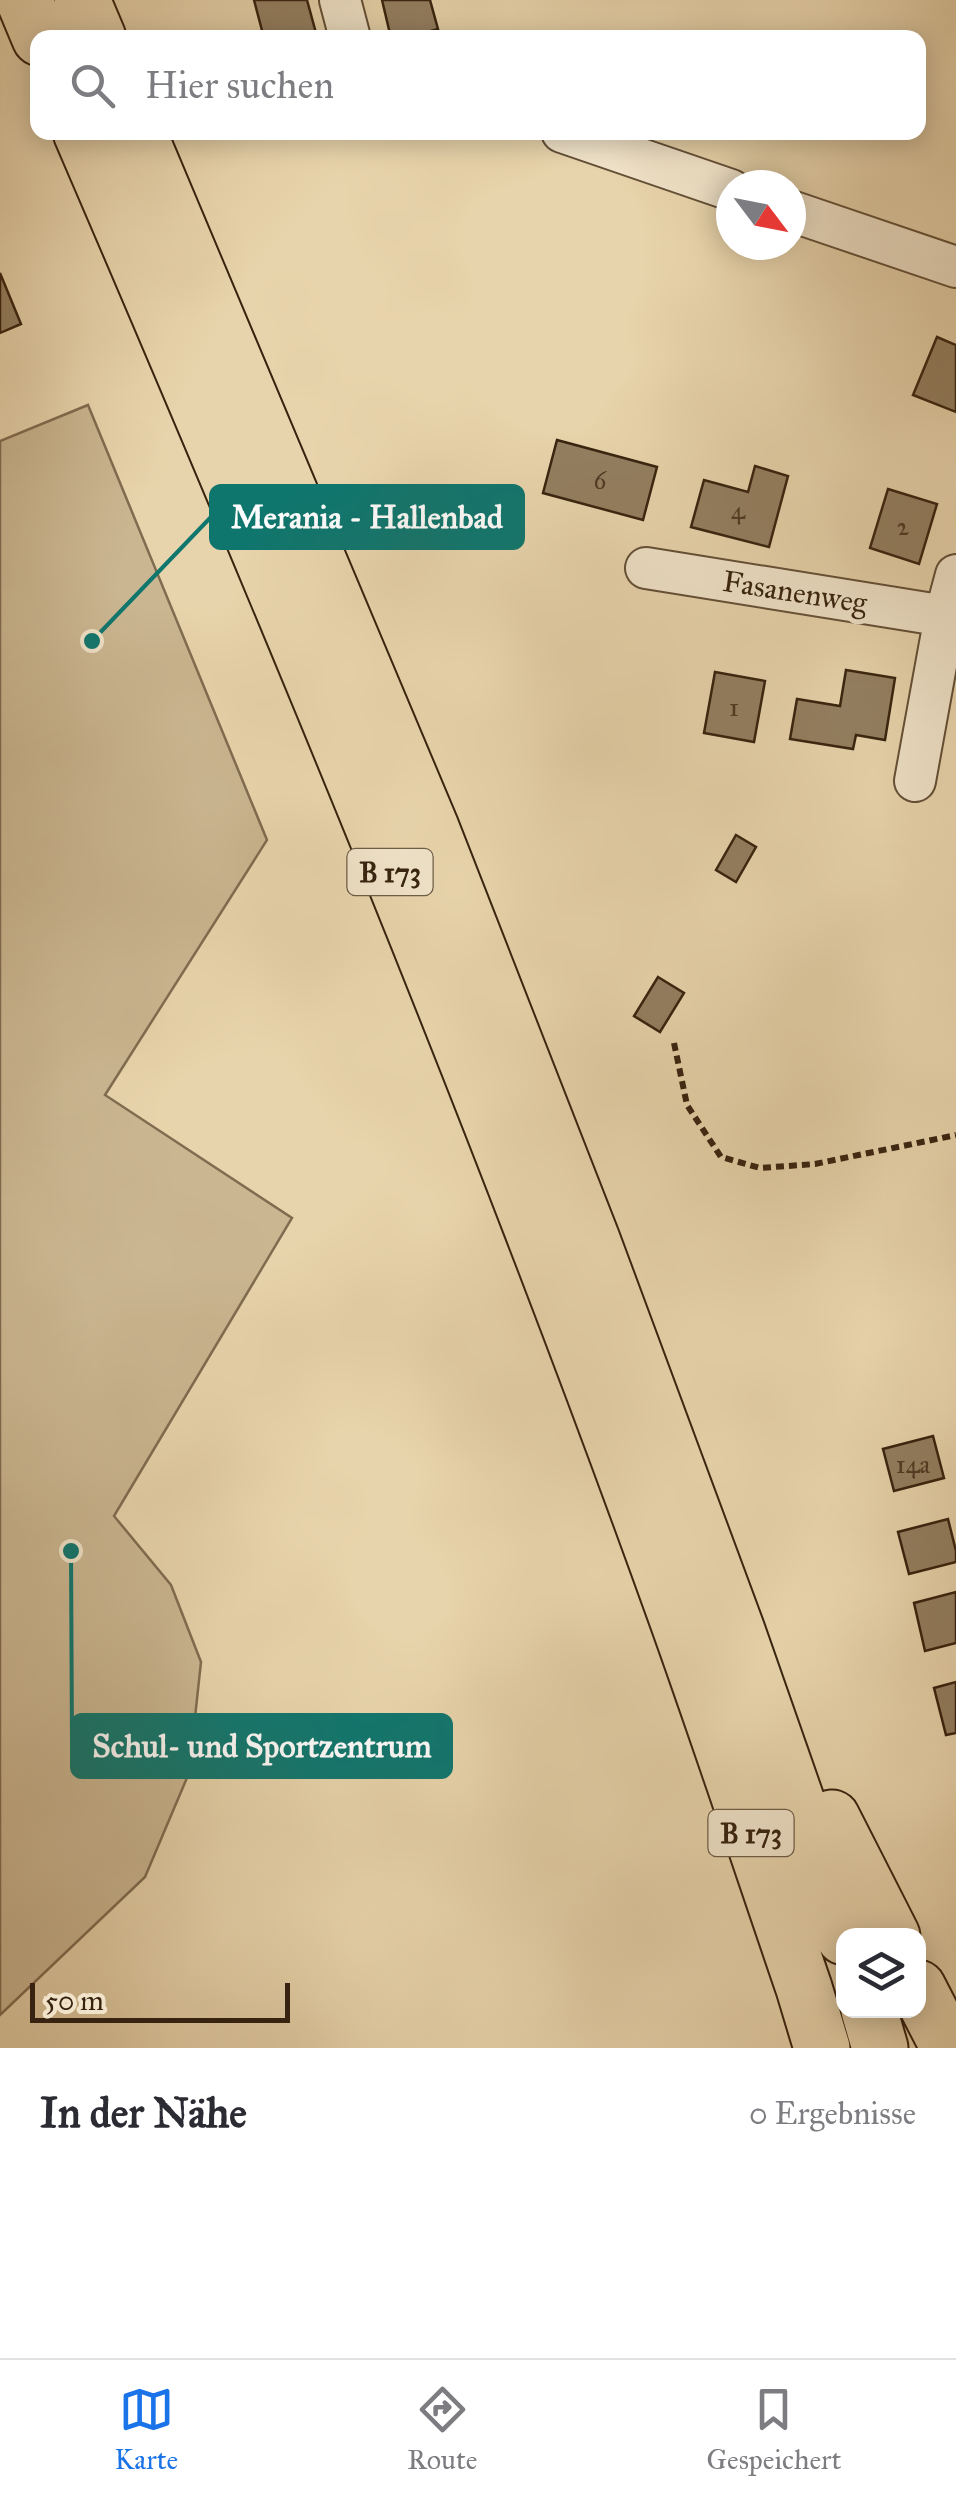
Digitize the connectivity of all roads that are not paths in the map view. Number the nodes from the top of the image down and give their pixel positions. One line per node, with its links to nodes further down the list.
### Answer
1 (24, 0): 4 (highway)
2 (82, 0): 5 (highway)
3 (340, 0): 6 (street)
4 (37, 30)
5 (95, 30)
6 (348, 30)
7 (84, 140): 22 (highway, B 173)
8 (141, 140): 17 (highway, B 173)
9 (585, 140): 10 (street)
10 (716, 185)
11 (806, 216): 12 (street)
12 (956, 268)
13 (646, 568): 15 (street, Fasanenweg)
14 (956, 575): 15 (street)
15 (945, 616): 16 (street)
16 (915, 781)
17 (737, 1631): 18 (highway, B 173); 19 (highway)
18 (841, 1928)
19 (888, 1928)
20 (926, 2003): 24 (highway)
21 (871, 2018): 23 (highway)
22 (822, 2048)
23 (880, 2048)
24 (949, 2048)

